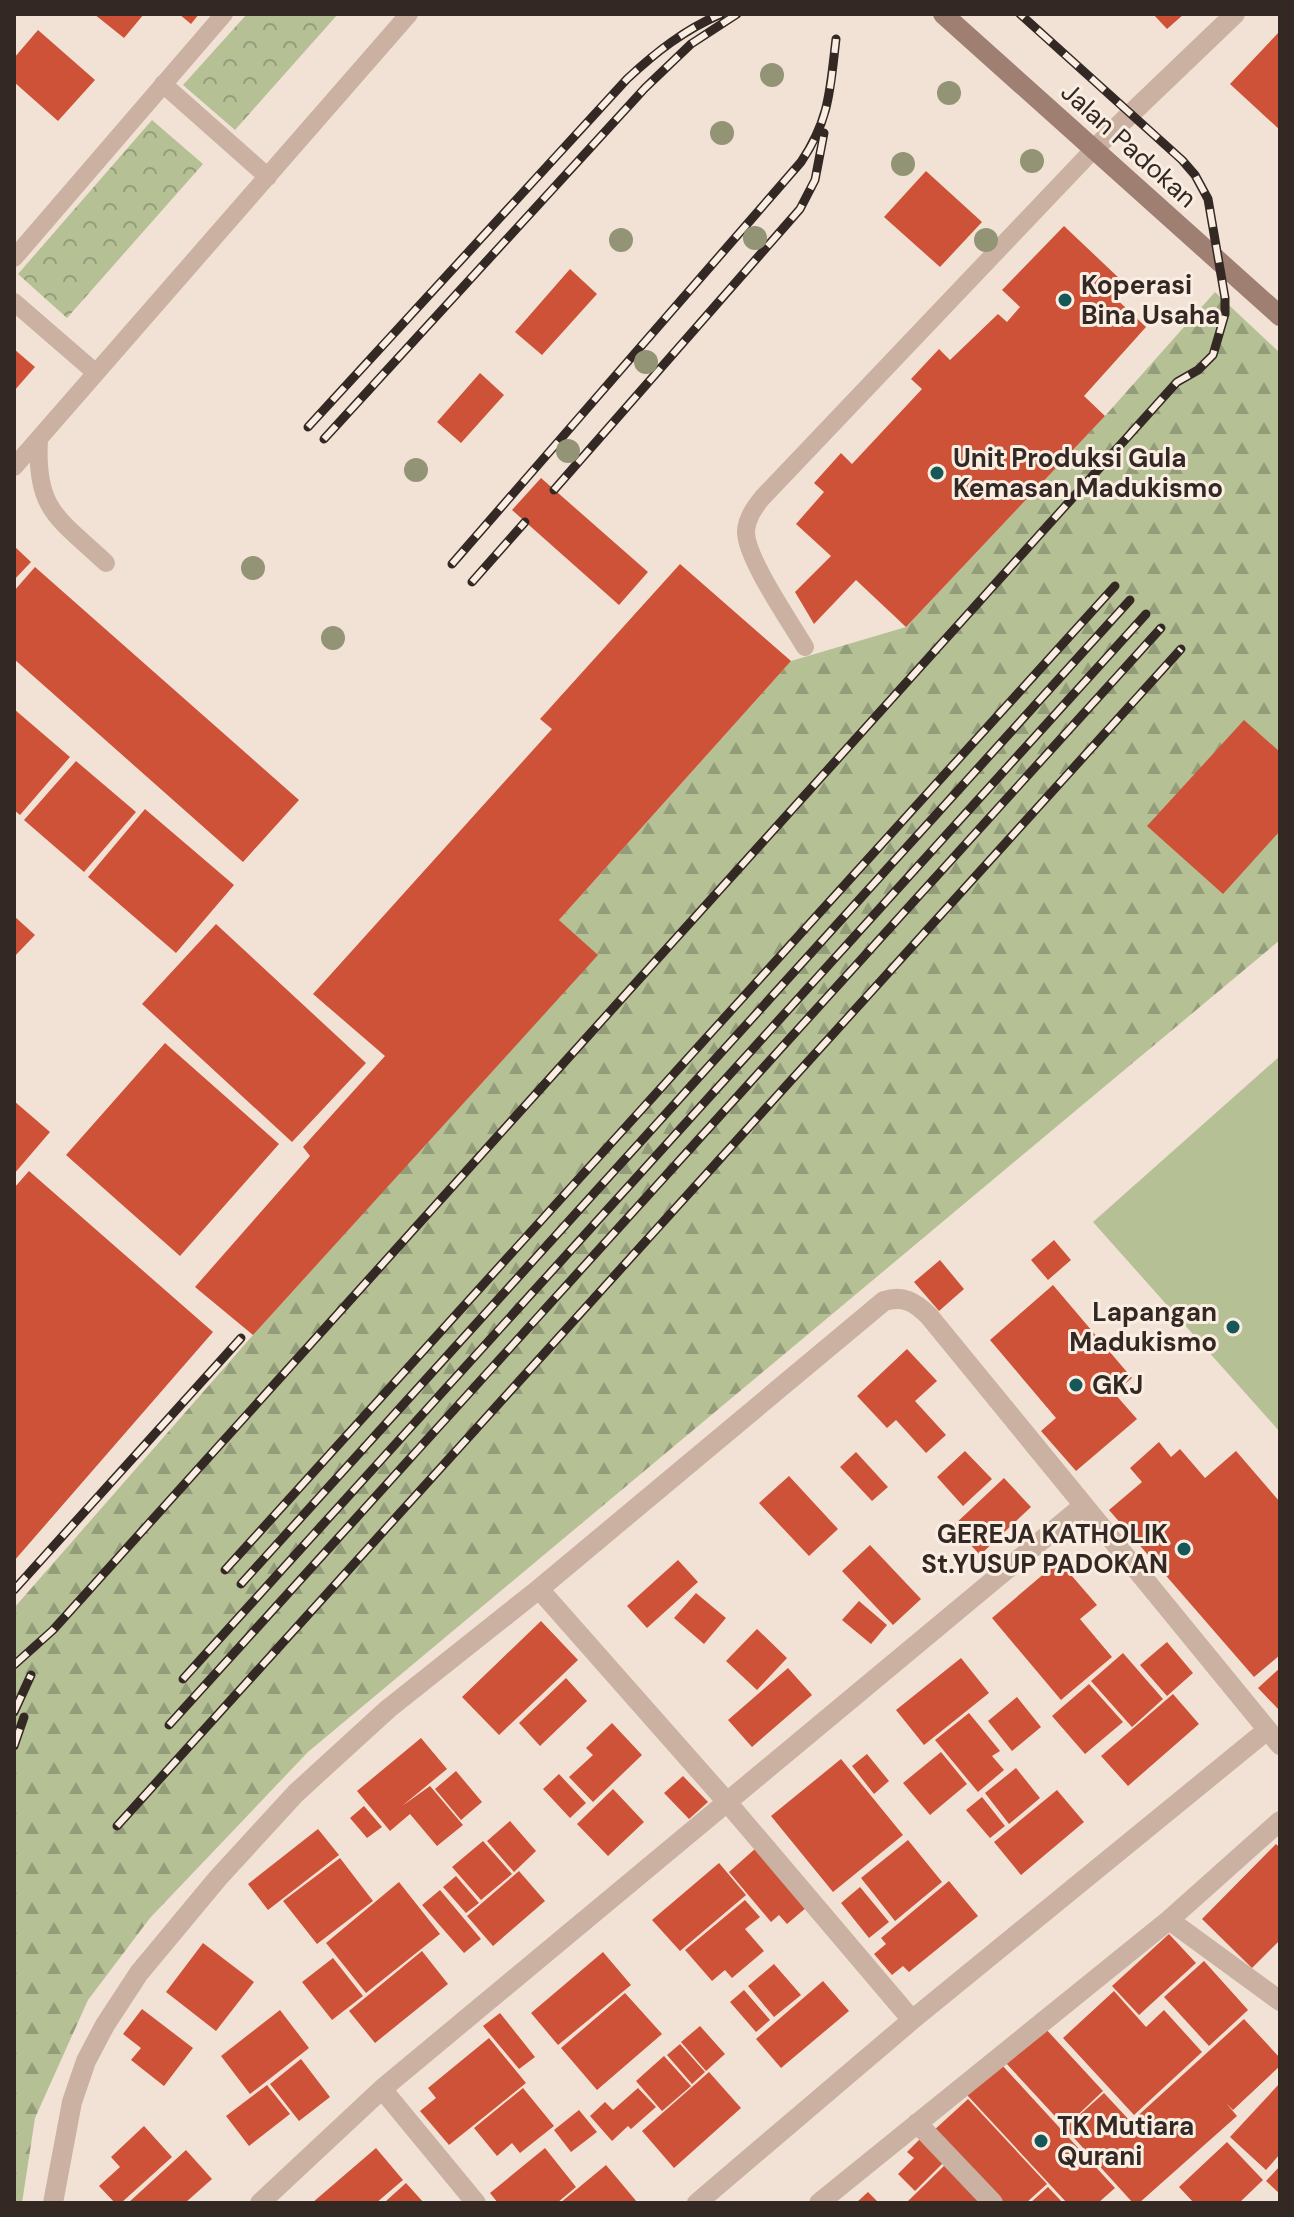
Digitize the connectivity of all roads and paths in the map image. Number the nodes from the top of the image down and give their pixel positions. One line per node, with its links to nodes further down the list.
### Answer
1 (224, 14): 5 (lane)
2 (409, 14): 7 (lane)
3 (943, 14): 6 (street, Jalan Padokan)
4 (1235, 14): 6 (street)
5 (163, 84): 7 (lane); 8 (lane)
6 (1094, 149): 10 (street, Jalan Padokan); 15 (lane)
7 (268, 177): 11 (lane)
8 (14, 258)
9 (14, 302): 11 (lane)
10 (1280, 316)
11 (96, 373): 12 (lane)
12 (39, 439): 13 (lane); 14 (lane)
13 (14, 467)
14 (106, 563)
15 (805, 647)
16 (1083, 1506): 17 (street); 18 (street); 19 (street)
17 (539, 1589): 19 (street); 26 (street)
18 (1273, 1738): 23 (street)
19 (727, 1802): 23 (street); 24 (street)
20 (1280, 1821): 21 (street)
21 (1169, 1920): 22 (street); 25 (street)
22 (1280, 2001)
23 (912, 2020): 29 (street)
24 (382, 2089): 27 (street); 28 (street)
25 (917, 2123): 30 (street); 31 (street)
26 (53, 2203)
27 (260, 2203)
28 (476, 2203)
29 (697, 2203)
30 (819, 2203)
31 (993, 2203)

